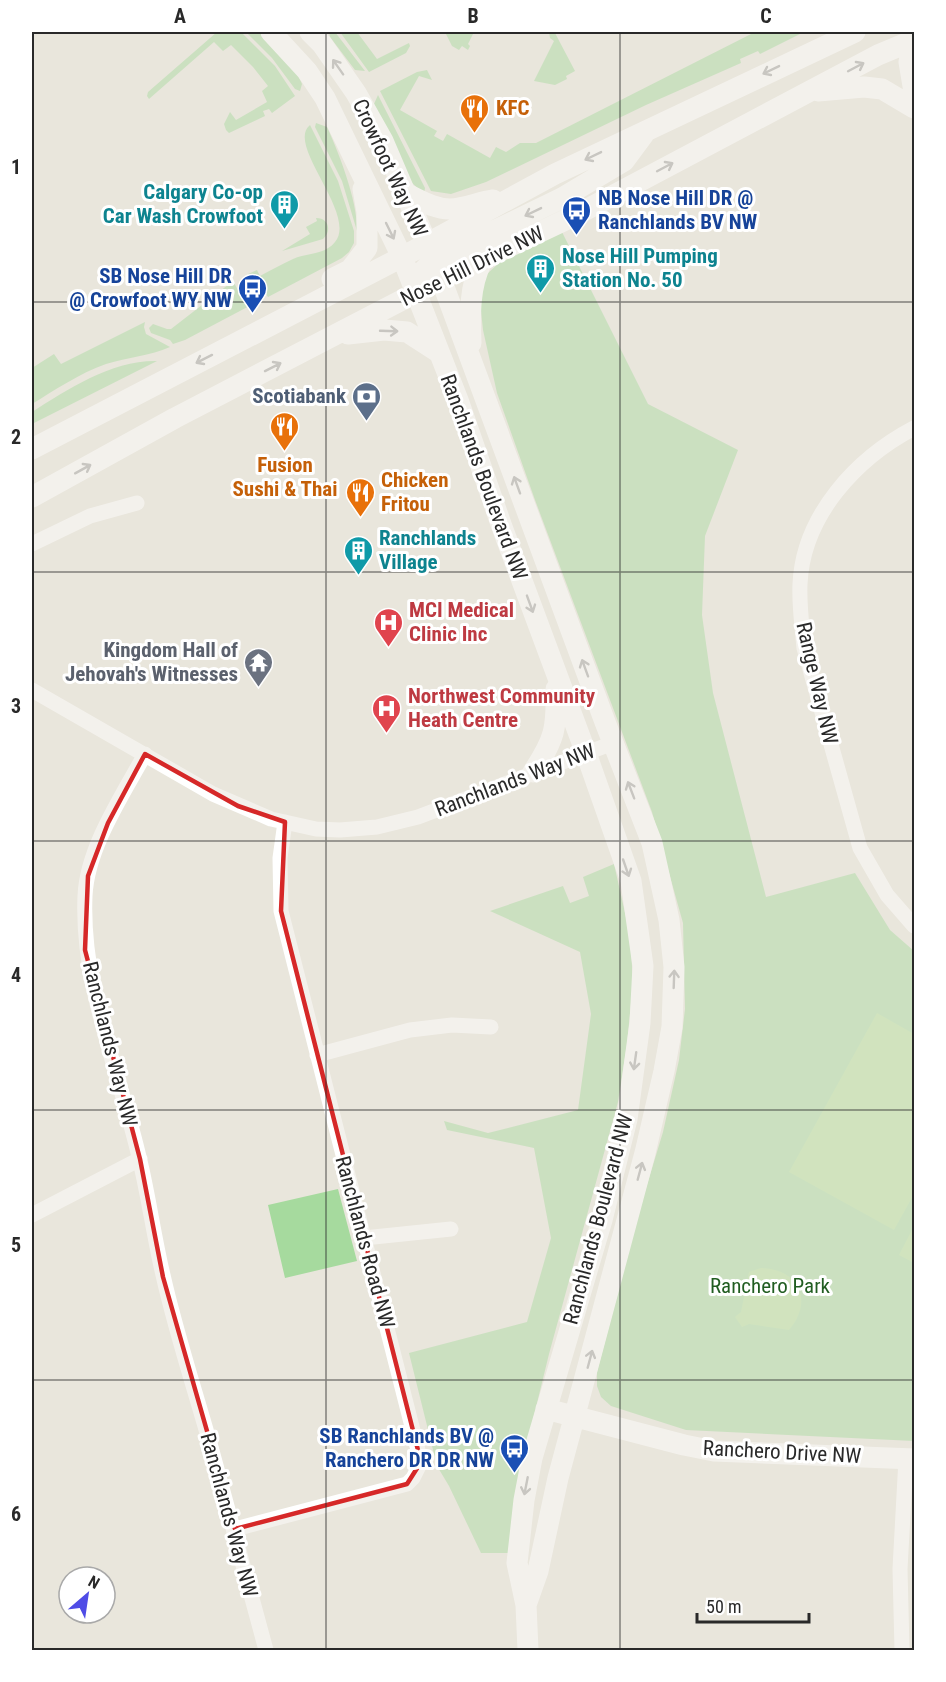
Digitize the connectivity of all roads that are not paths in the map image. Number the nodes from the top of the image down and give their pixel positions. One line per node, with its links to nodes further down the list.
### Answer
1 (271, 32): 12 (street, Crowfoot Way NW)
2 (310, 32): 13 (street, Crowfoot Way NW, one-way to 2)
3 (855, 32): 4 (street, Nose Hill Drive NW)
4 (828, 38): 11 (street, Nose Hill Drive NW, one-way to 11)
5 (888, 40): 6 (street, Nose Hill Drive NW); 8 (street, Nose Hill Drive NW, one-way to 5)
6 (915, 40)
7 (915, 45): 9 (street)
8 (809, 91): 10 (street); 17 (street, Nose Hill Drive NW, one-way to 8)
9 (915, 92)
10 (915, 108)
11 (646, 130): 14 (street, Nose Hill Drive NW, one-way to 14); 15 (street, one-way to 15)
12 (360, 168): 16 (street, Crowfoot Way NW, one-way to 16); 20 (street)
13 (405, 193): 14 (street); 15 (street, Crowfoot Way NW)
14 (508, 199): 15 (street, Nose Hill Drive NW)
15 (430, 252): 16 (street, Nose Hill Drive NW); 18 (street, Crowfoot Way NW); 19 (street)
16 (402, 257): 19 (street, Ranchlands Boulevard NW); 20 (street, Nose Hill Drive NW)
17 (482, 261): 18 (street, Nose Hill Drive NW); 23 (street)
18 (441, 280): 19 (street, Nose Hill Drive NW); 23 (street, Ranchlands Boulevard NW)
19 (417, 294): 21 (street, Nose Hill Drive NW); 22 (street, Ranchlands Boulevard NW)
20 (294, 314): 25 (street, Nose Hill Drive NW, one-way to 25)
21 (335, 335): 22 (street, one-way to 22); 26 (street, Nose Hill Drive NW, one-way to 21)
22 (438, 352): 29 (street, Ranchlands Boulevard NW, one-way to 29)
23 (472, 361): 31 (street, Ranchlands Boulevard NW, one-way to 23)
24 (915, 428): 36 (street, Range Way NW)
25 (32, 449)
26 (32, 497)
27 (137, 503): 28 (street)
28 (32, 544)
29 (555, 670): 32 (street, Ranchlands Boulevard NW); 34 (street)
30 (32, 690): 33 (street)
31 (612, 743): 32 (street, Ranchlands Way NW); 44 (street, Ranchlands Boulevard NW, one-way to 31)
32 (586, 753): 34 (street, Ranchlands Way NW); 43 (street, Ranchlands Boulevard NW, one-way to 43)
33 (144, 754): 35 (street, Ranchlands Way NW); 39 (street, Ranchlands Way NW)
34 (533, 772): 35 (street, Ranchlands Way NW)
35 (285, 822): 38 (street, Ranchlands Road NW)
36 (915, 926)
37 (491, 1027): 38 (street)
38 (317, 1055): 42 (street, Ranchlands Road NW)
39 (140, 1160): 40 (street); 46 (street, Ranchlands Way NW)
40 (32, 1215)
41 (451, 1229): 42 (street)
42 (364, 1238): 46 (street, Ranchlands Road NW)
43 (546, 1409): 44 (street, Ranchero Drive NW); 47 (street, Ranchlands Boulevard NW, one-way to 47)
44 (575, 1416): 45 (street, Ranchero Drive NW); 47 (street, Ranchlands Boulevard NW)
45 (910, 1459): 50 (street)
46 (235, 1528): 48 (street, Ranchlands Way NW)
47 (526, 1605): 49 (street, Ranchlands Boulevard NW)
48 (266, 1650)
49 (528, 1650)
50 (902, 1650)

